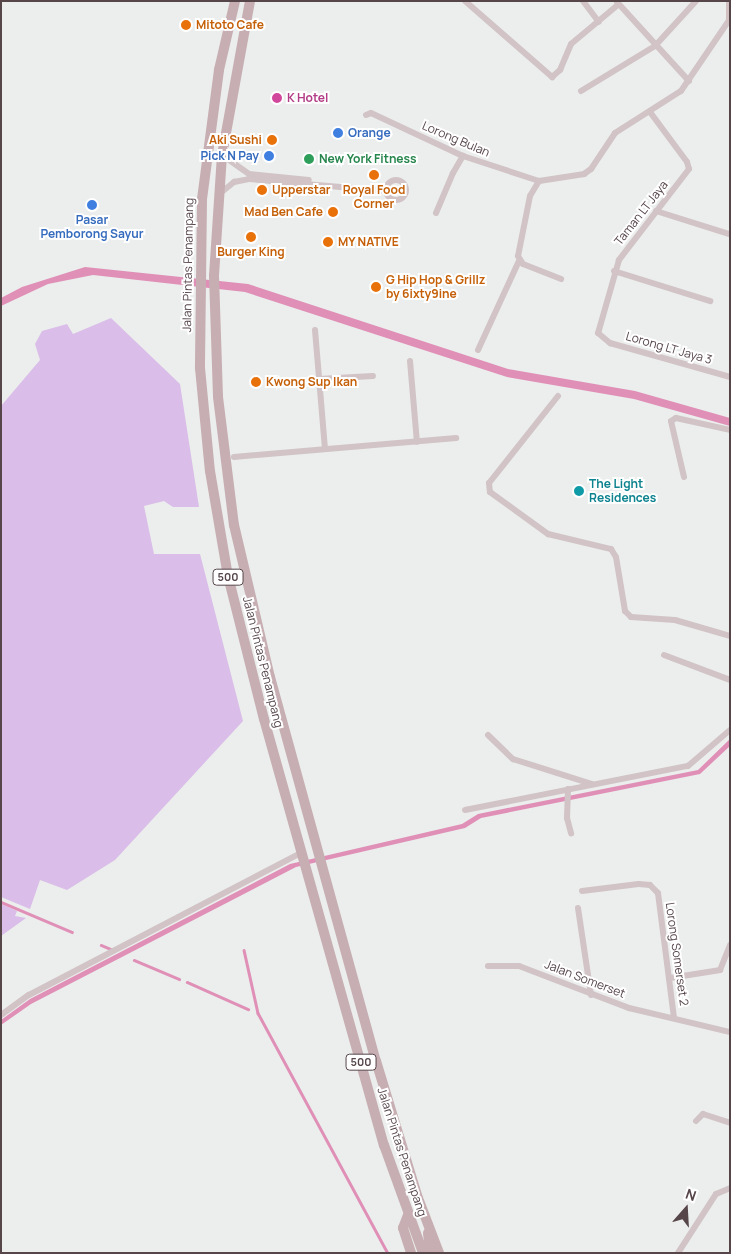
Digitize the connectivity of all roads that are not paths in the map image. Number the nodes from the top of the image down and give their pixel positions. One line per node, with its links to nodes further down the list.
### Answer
1 (234, 1): 52 (main road, Jalan Pintas Penampang / 500)
2 (250, 1): 16 (main road, Jalan Pintas Penampang / 500)
3 (465, 1): 10 (street)
4 (584, 1): 10 (street)
5 (696, 1): 11 (street)
6 (618, 3): 10 (street); 11 (street)
7 (730, 3): 8 (main road)
8 (729, 12): 9 (main road)
9 (730, 19): 12 (street, Lorong Bulan)
10 (599, 22)
11 (655, 46): 12 (street); 13 (street)
12 (689, 81): 14 (street, Lorong Bulan)
13 (581, 91)
14 (650, 112): 18 (street, Lorong Bulan); 20 (street, Taman LT Jaya)
15 (366, 115): 17 (street, Lorong Bulan)
16 (222, 155): 19 (main road, Jalan Pintas Penampang / 500); 19 (street)
17 (463, 156): 18 (street, Lorong Bulan); 21 (street)
18 (539, 180): 23 (street)
19 (218, 195): 35 (main road, Jalan Pintas Penampang / 500)
20 (656, 211): 22 (street); 24 (street, Taman LT Jaya)
21 (436, 213)
22 (729, 234)
23 (519, 261): 25 (street); 29 (street)
24 (614, 271): 26 (street); 28 (street, Taman LT Jaya)
25 (561, 279)
26 (710, 301)
27 (315, 330): 33 (street)
28 (602, 339): 32 (street, Lorong LT Jaya 3)
29 (478, 350)
30 (410, 361): 38 (street)
31 (374, 376): 33 (street)
32 (730, 377)
33 (319, 379): 39 (street)
34 (558, 396): 43 (street)
35 (220, 414): 40 (street); 42 (main road, Jalan Pintas Penampang / 500)
36 (730, 430): 41 (street)
37 (456, 438): 38 (street)
38 (417, 442): 39 (street)
39 (326, 449): 40 (street)
40 (234, 457): 42 (street)
41 (684, 477)
42 (228, 481): 66 (main road, Jalan Pintas Penampang / 500)
43 (730, 636)
44 (664, 655): 45 (street)
45 (730, 680)
46 (730, 730): 48 (street)
47 (488, 736): 48 (street)
48 (593, 784): 49 (street)
49 (568, 789): 50 (street); 51 (street)
50 (465, 810)
51 (571, 834)
52 (302, 852): 59 (street); 65 (main road, Jalan Pintas Penampang / 500)
53 (582, 891): 57 (street, Lorong Somerset 2)
54 (578, 908): 58 (street)
55 (730, 945): 57 (street)
56 (488, 966): 58 (street, Jalan Somerset)
57 (670, 978): 60 (street, Lorong Somerset 2)
58 (591, 995): 60 (street, Jalan Somerset)
59 (1, 1015)
60 (674, 1018): 61 (street, Jalan Somerset)
61 (730, 1032)
62 (696, 1121): 63 (street)
63 (730, 1123)
64 (730, 1188): 71 (street)
65 (408, 1216): 67 (main road); 68 (main road, Jalan Pintas Penampang / 500)
66 (429, 1227): 69 (main road); 70 (main road, Jalan Pintas Penampang / 500)
67 (411, 1253)
68 (422, 1253)
69 (430, 1253)
70 (439, 1253)
71 (678, 1253)

